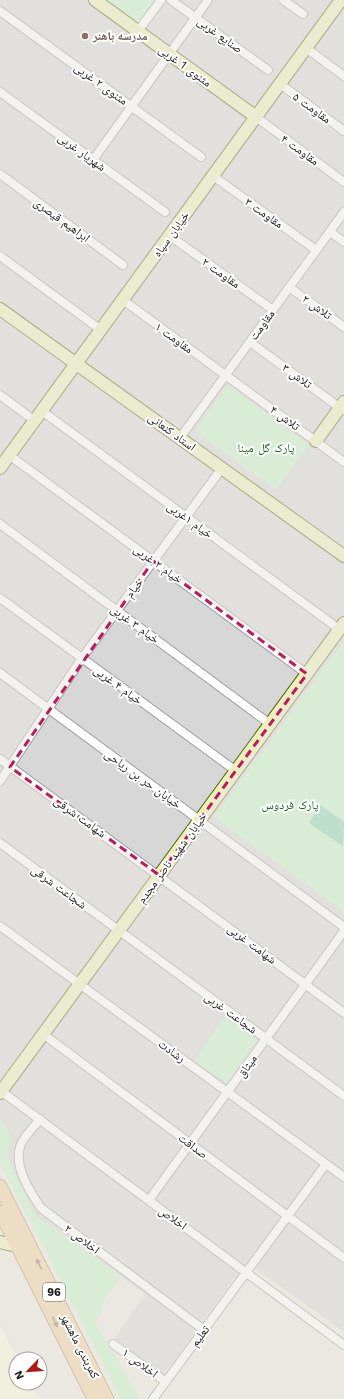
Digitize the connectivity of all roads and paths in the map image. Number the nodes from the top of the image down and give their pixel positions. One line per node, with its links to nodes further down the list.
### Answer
1 (95, 0): 10 (street, مثنوی 1 غربی)
2 (161, 0): 10 (street)
3 (171, 0): 9 (street, صنایع غربی)
4 (208, 0): 9 (street)
5 (283, 0): 8 (street)
6 (341, 0): 11 (street, خیابان سپاه)
7 (0, 11): 17 (street, مثنوی ۲ غربی)
8 (303, 14)
9 (195, 17): 12 (street); 13 (street, صنایع غربی)
10 (138, 31): 12 (street, مثنوی 1 غربی)
11 (306, 48): 14 (street); 15 (street, خیابان سپاه)
12 (169, 54): 17 (street); 18 (street, مثنوی 1 غربی)
13 (268, 70)
14 (344, 76)
15 (280, 84): 18 (street, خیابان سپاه); 19 (street, مقاومت ۵)
16 (0, 92): 21 (street, شهریار غربی)
17 (131, 106): 20 (street, مثنوی ۲ غربی); 21 (street)
18 (256, 117): 23 (street, خیابان سپاه); 24 (street, مقاومت ۴)
19 (344, 131)
20 (202, 157)
21 (93, 160): 25 (street, شهریار غربی)
22 (0, 174): 32 (street, ابراهیم قیصری)
23 (213, 176): 28 (street, خیابان سپاه); 30 (street, مقاومت ۳)
24 (344, 182)
25 (164, 212)
26 (344, 212): 27 (street, مقاومت)
27 (330, 232): 29 (street); 30 (street, مقاومت)
28 (170, 236): 34 (street, خیابان سپاه); 36 (street, مقاومت ۲)
29 (344, 242)
30 (316, 250): 33 (street, مقاومت)
31 (0, 256): 38 (street)
32 (123, 265)
33 (290, 287): 36 (street, مقاومت); 37 (street, تلاش ۲)
34 (123, 300): 38 (street, خیابان سپاه); 41 (street, مقاومت ۱)
35 (0, 308): 40 (street, استاد کنعانی)
36 (273, 310): 39 (street, مقاومت)
37 (344, 327)
38 (101, 330): 40 (street, خیابان سپاه)
39 (250, 342): 41 (street, مقاومت); 43 (street, تلاش ۳)
40 (77, 364): 44 (street, خیابان سپاه); 45 (street, استاد کنعانی)
41 (226, 375): 45 (street, مقاومت); 46 (street, تلاش ۴)
42 (0, 396): 44 (street, خیام ۱غربی)
43 (343, 406): 46 (street)
44 (38, 416): 47 (street, خیابان سپاه); 51 (street, خیام ۱غربی)
45 (180, 438): 50 (street, استاد کنعانی)
46 (316, 441): 48 (street, تلاش ۴)
47 (9, 455): 49 (street, خیابان سپاه); 54 (street, خیام ۲ غربی)
48 (344, 462)
49 (0, 468)
50 (222, 468): 51 (street, خیام); 53 (street, استاد کنعانی)
51 (186, 517): 54 (street, خیام); 57 (street, خیام ۱غربی)
52 (0, 524): 56 (street, خیام ۳ غربی)
53 (344, 556)
54 (153, 561): 56 (street, خیام); 60 (street, خیام ۲ غربی)
55 (0, 598): 58 (street, خیام ۴ غربی)
56 (117, 610): 58 (street, خیام); 62 (street, خیام ۳ غربی)
57 (342, 626): 60 (street, خیابان شهید ناصر مجدم)
58 (82, 658): 61 (street, خیام); 65 (street, خیام ۴ غربی)
59 (0, 673): 61 (street, خیابان حر بن ریاحی)
60 (307, 674): 62 (street, خیابان شهید ناصر مجدم)
61 (48, 709): 64 (street, خیام); 67 (street, خیابان حر بن ریاحی)
62 (270, 724): 65 (street, خیابان شهید ناصر مجدم)
63 (0, 759): 64 (street, شهامت شرقی)
64 (10, 767): 66 (street, خیام); 69 (street, شهامت شرقی)
65 (236, 771): 67 (street, خیابان شهید ناصر مجدم)
66 (0, 781)
67 (200, 820): 69 (street, خیابان شهید ناصر مجدم); 71 (street, خیابان حر بن ریاحی)
68 (0, 843): 72 (street, شجاعت شرقی)
69 (159, 875): 72 (street, خیابان شهید ناصر مجدم); 75 (street, شهامت غربی)
70 (0, 926): 74 (street, رشادت)
71 (344, 927)
72 (119, 931): 74 (street, خیابان شهید ناصر مجدم); 78 (street, شجاعت غربی)
73 (344, 931): 75 (street, میثاق)
74 (80, 984): 77 (street, خیابان شهید ناصر مجدم); 80 (street, رشادت)
75 (305, 984): 76 (street, شهامت غربی); 78 (street, میثاق)
76 (344, 1013)
77 (43, 1034): 79 (street, خیابان شهید ناصر مجدم); 83 (street, صداقت)
78 (266, 1039): 80 (street, میثاق); 81 (street, شجاعت غربی)
79 (1, 1092): 82 (street, اخلاص)
80 (228, 1092): 83 (street, میثاق); 84 (street, رشادت)
81 (344, 1096)
82 (40, 1119): 87 (street, اخلاص); 94 (street, اخلاص ۲)
83 (190, 1144): 87 (street, میثاق); 89 (street, صداقت)
84 (326, 1164): 85 (street, رشادت); 89 (street, تعلیم)
85 (344, 1177)
86 (0, 1186): 99 (main road, کمربندی ماهشهر / 96, one-way to 86)
87 (149, 1200): 93 (street, اخلاص)
88 (0, 1212): 91 (main road, کمربندی ماهشهر / 96)
89 (288, 1216): 92 (street, صداقت); 93 (street, تعلیم)
90 (0, 1242): 91 (street)
91 (17, 1246): 98 (main road, کمربندی ماهشهر / 96, one-way to 98)
92 (344, 1258)
93 (247, 1273): 94 (street, تعلیم); 96 (street, اخلاص)
94 (204, 1330): 97 (street, تعلیم)
95 (113, 1344): 97 (street, اخلاص ۱)
96 (344, 1345)
97 (166, 1382): 100 (street, تعلیم)
98 (94, 1399)
99 (107, 1399)
100 (153, 1399)

